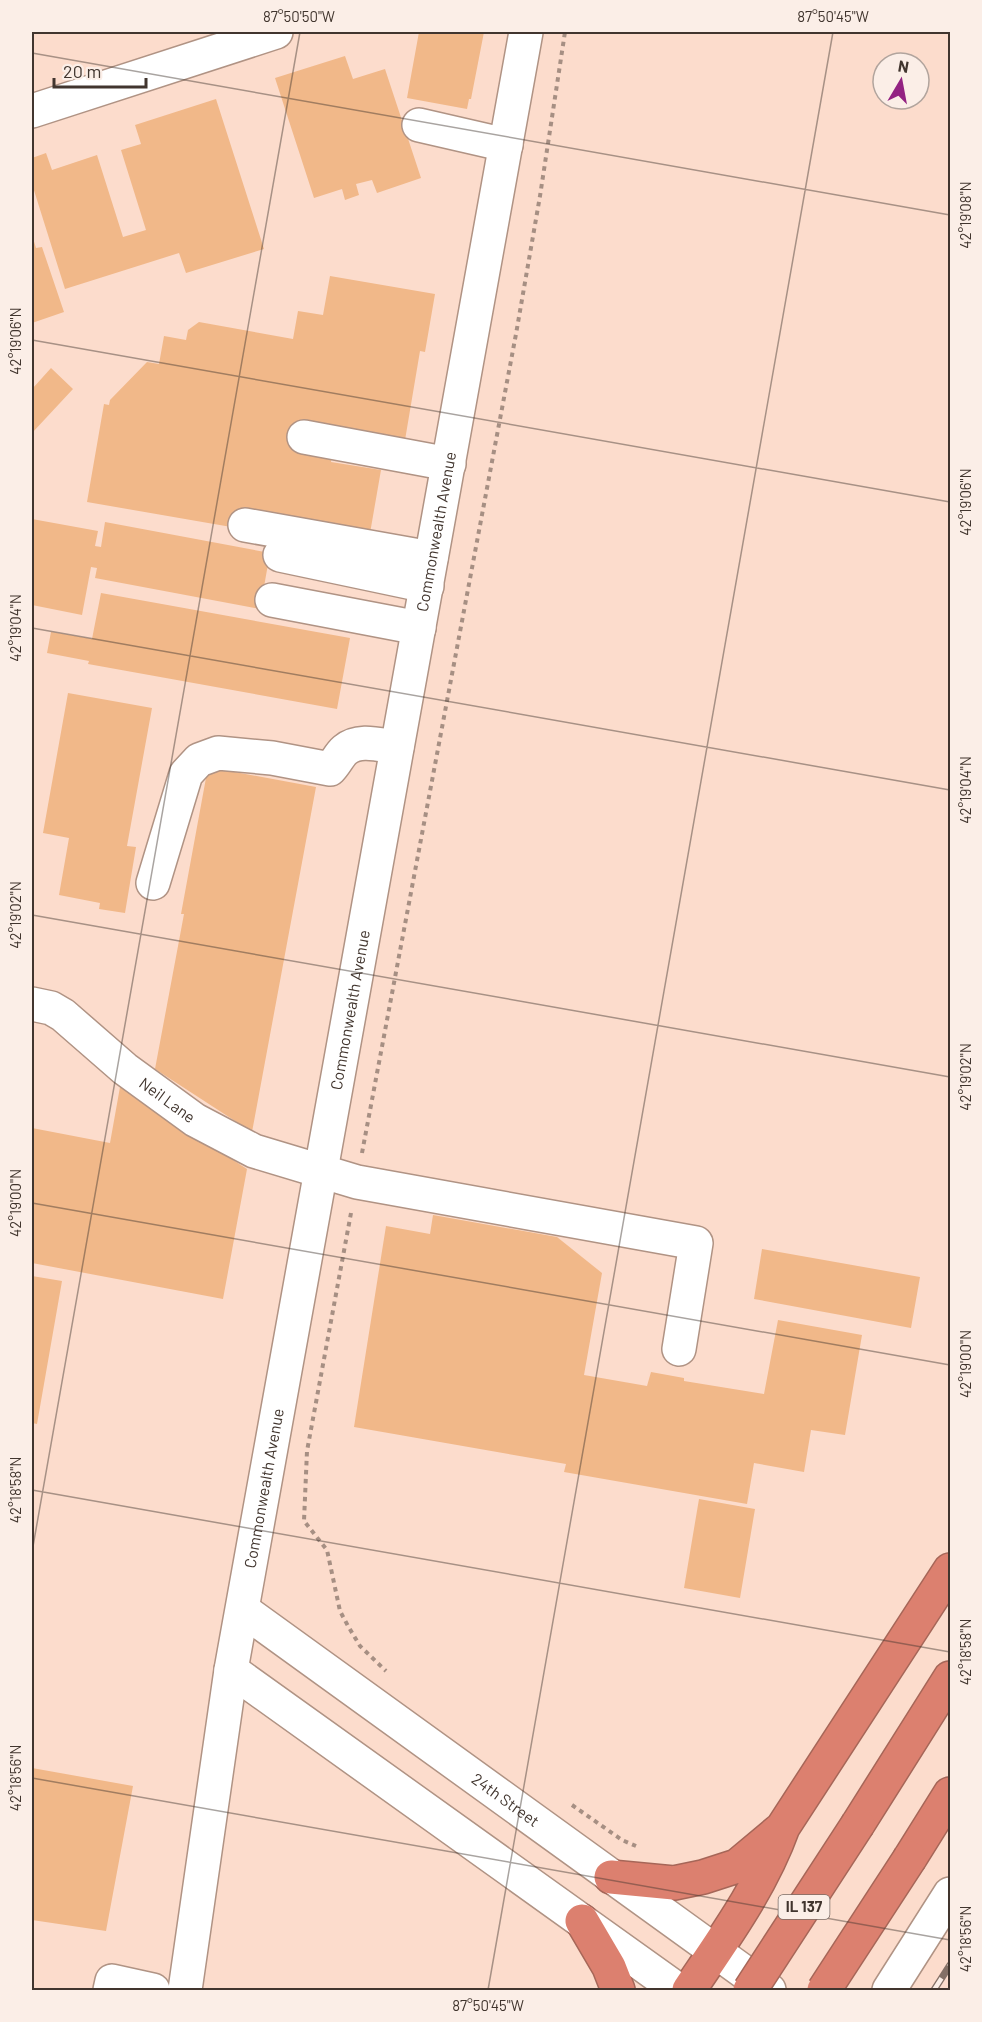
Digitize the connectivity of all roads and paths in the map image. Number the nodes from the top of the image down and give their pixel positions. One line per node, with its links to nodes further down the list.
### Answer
1 (276, 32): 4 (street)
2 (526, 32): 6 (street, Commonwealth Avenue)
3 (565, 32): 7 (path)
4 (32, 111)
5 (419, 125): 6 (street)
6 (506, 145): 9 (street, Commonwealth Avenue)
7 (516, 334)
8 (304, 437): 9 (street)
9 (449, 464): 12 (street, Commonwealth Avenue)
10 (245, 525): 12 (street)
11 (280, 555): 12 (street)
12 (429, 572): 14 (street, Commonwealth Avenue)
13 (272, 600): 14 (street)
14 (419, 628): 15 (street, Commonwealth Avenue)
15 (397, 747): 16 (street); 18 (street, Commonwealth Avenue)
16 (153, 883)
17 (32, 1004): 18 (street, Neil Lane)
18 (320, 1172): 19 (street, Neil Lane); 21 (street, Commonwealth Avenue)
19 (679, 1349)
20 (951, 1570): 25 (highway)
21 (243, 1610): 22 (street, Commonwealth Avenue); 26 (street, 24th Street)
22 (231, 1670): 28 (street); 32 (street, Commonwealth Avenue)
23 (951, 1678): 36 (highway, IL 137, bridge)
24 (951, 1794): 38 (highway, bridge)
25 (783, 1827): 26 (highway); 29 (highway)
26 (612, 1876): 29 (street, 24th Street)
27 (951, 1894): 39 (street)
28 (582, 1922): 33 (highway); 34 (street)
29 (715, 1952): 35 (highway); 37 (street, 24th Street)
30 (110, 1990): 31 (street)
31 (153, 1990)
32 (185, 1990)
33 (618, 1990)
34 (678, 1990)
35 (689, 1990)
36 (750, 1990)
37 (769, 1990)
38 (824, 1990)
39 (889, 1990)

